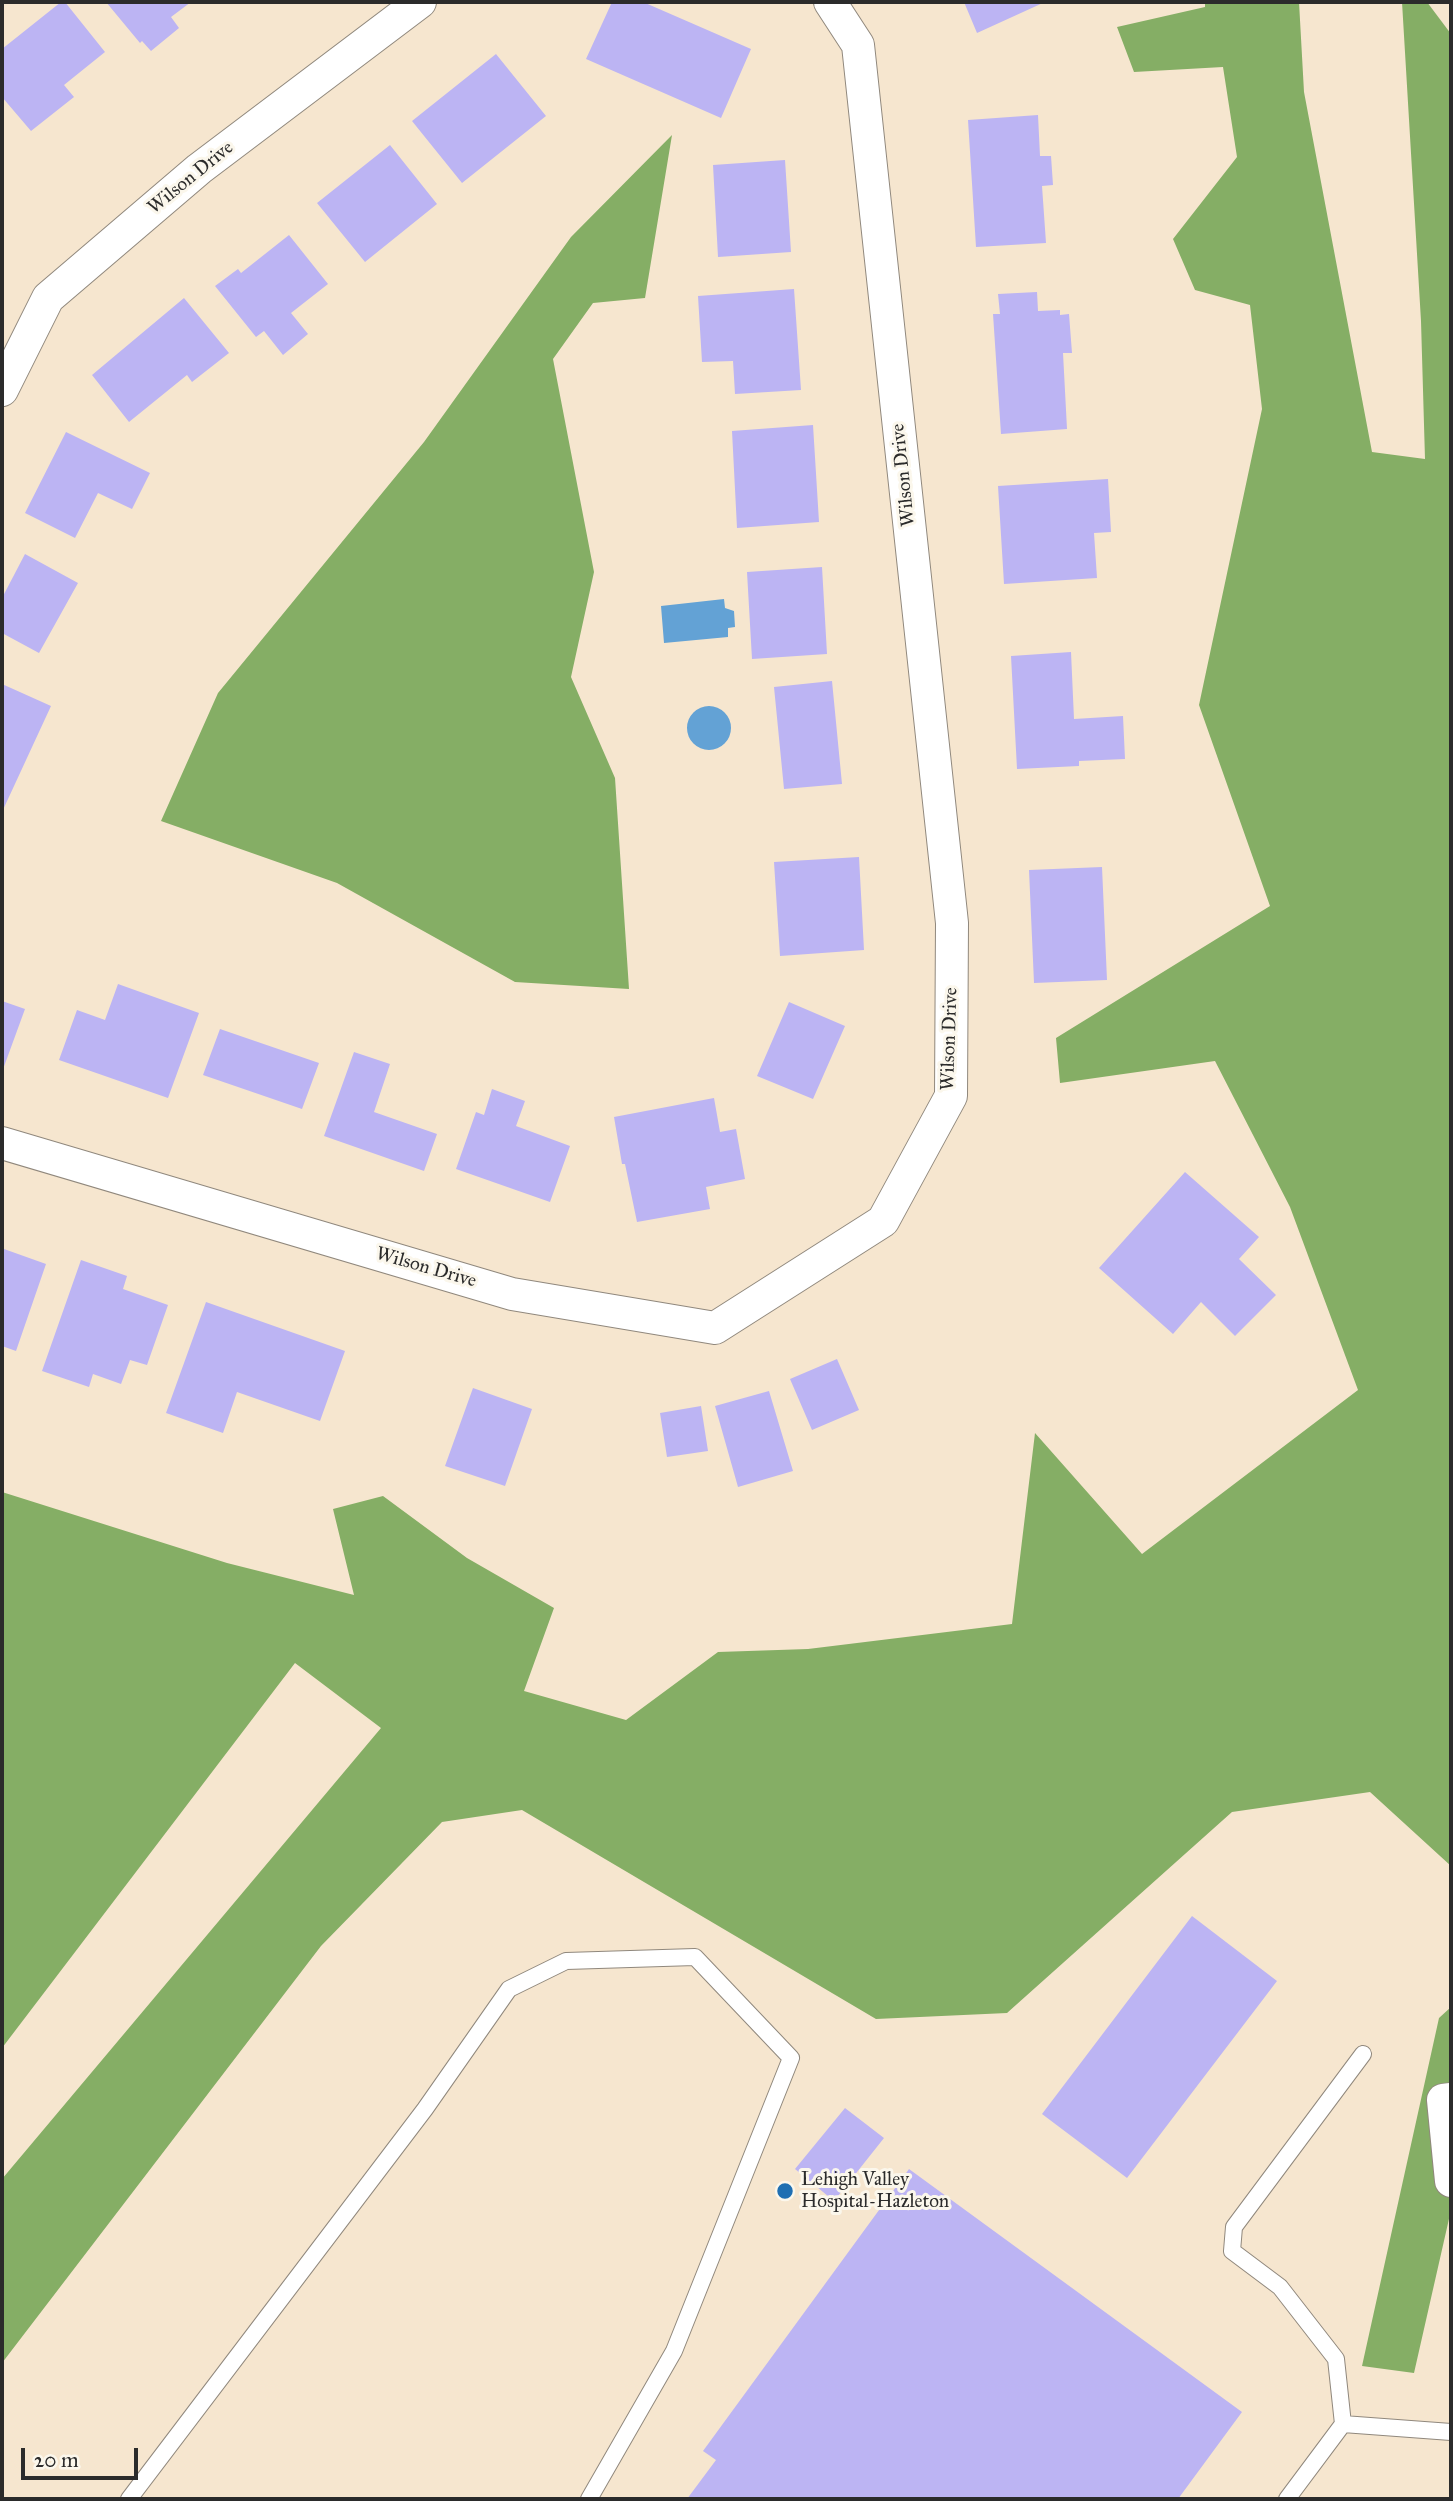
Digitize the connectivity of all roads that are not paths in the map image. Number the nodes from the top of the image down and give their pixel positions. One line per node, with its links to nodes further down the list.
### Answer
1 (420, 2): 3 (street, Wilson Drive)
2 (830, 2): 4 (street, Wilson Drive)
3 (2, 390)
4 (2, 1143)
5 (1363, 2054): 8 (lane)
6 (1447, 2099): 7 (street)
7 (1451, 2181)
8 (1343, 2424): 9 (lane); 12 (lane)
9 (1451, 2432)
10 (129, 2499): 11 (lane)
11 (589, 2499)
12 (1287, 2499)

